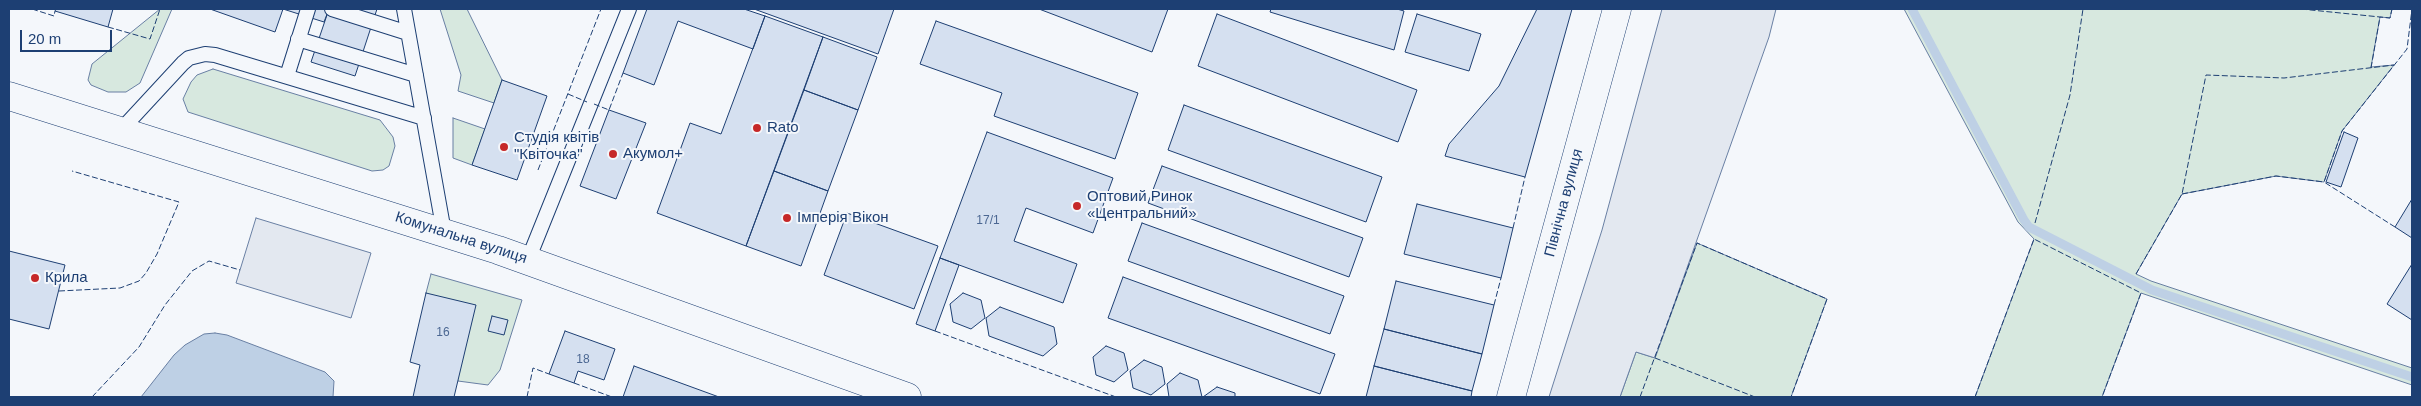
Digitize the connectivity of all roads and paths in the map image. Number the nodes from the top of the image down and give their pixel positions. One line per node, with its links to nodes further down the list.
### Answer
1 (308, 9): 7 (lane)
2 (332, 9): 6 (lane)
3 (404, 9): 6 (lane)
4 (629, 9): 14 (lane)
5 (1617, 9): 16 (main road, Північна вулиця)
6 (408, 33): 8 (lane)
7 (298, 39): 8 (lane); 9 (lane)
8 (416, 75): 11 (lane)
9 (286, 76): 11 (lane); 12 (lane)
10 (9, 96): 12 (main road, Комунальна вулиця)
11 (424, 118): 13 (lane)
12 (121, 130): 13 (main road, Комунальна вулиця)
13 (444, 232): 14 (main road, Комунальна вулиця)
14 (528, 260): 15 (main road, Комунальна вулиця)
15 (907, 397)
16 (1511, 397)

